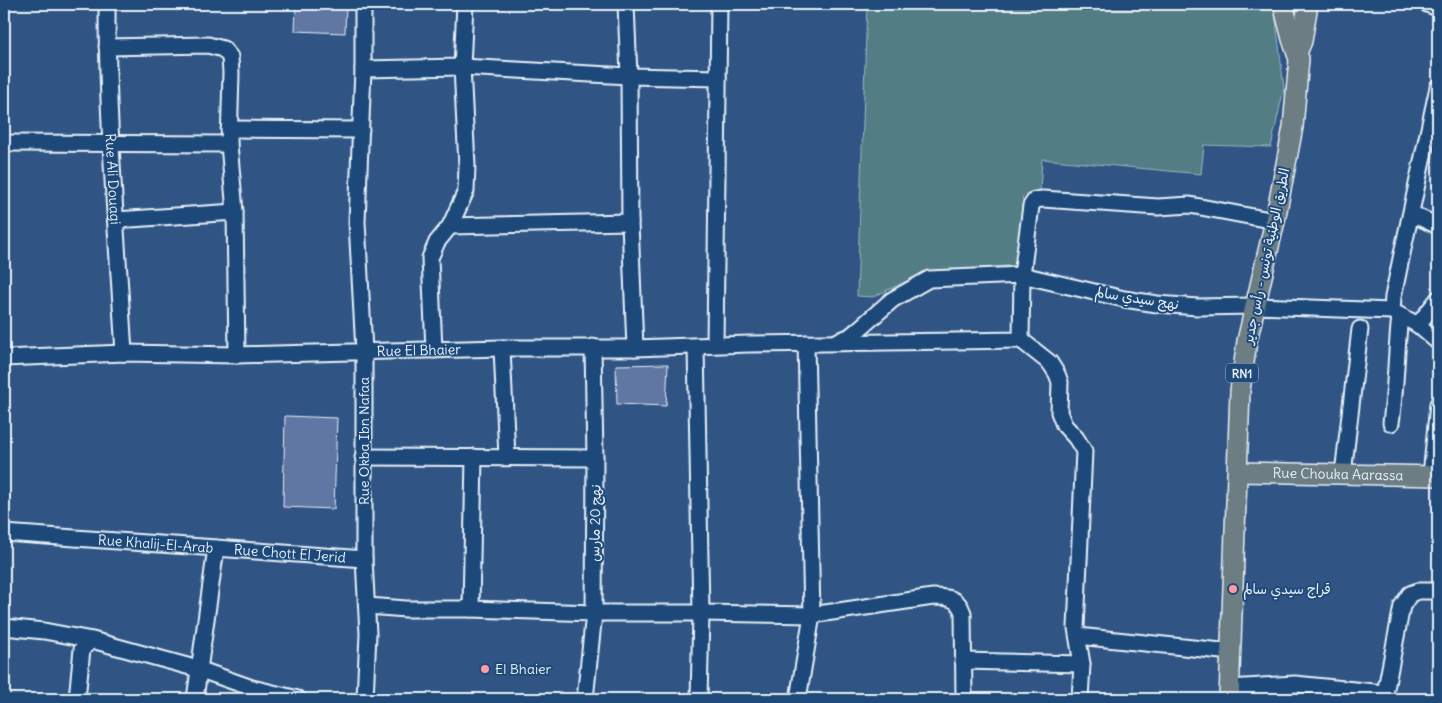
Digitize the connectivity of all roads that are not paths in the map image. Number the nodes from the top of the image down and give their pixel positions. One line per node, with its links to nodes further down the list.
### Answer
1 (107, 4): 10 (street, Rue Ali Douagi)
2 (363, 4): 13 (street, Rue Okba Ibn Nafaa)
3 (465, 4): 12 (street)
4 (626, 4): 14 (street)
5 (719, 4): 15 (street)
6 (1283, 4): 11 (main road, الطريق الوطنية تونس - رأس جدير / RN1)
7 (1308, 4): 11 (main road, الطريق الوطنية تونس - رأس جدير / RN1)
8 (1427, 4): 9 (street)
9 (1438, 8)
10 (107, 47): 18 (street); 19 (street, Rue Ali Douagi)
11 (1297, 53): 24 (main road, الطريق الوطنية تونس - رأس جدير / RN1)
12 (462, 67): 13 (street); 14 (street); 26 (street)
13 (363, 69): 17 (street, Rue Okba Ibn Nafaa)
14 (629, 76): 15 (street); 25 (street)
15 (718, 78): 40 (street)
16 (1438, 87): 22 (street)
17 (360, 130): 18 (street); 44 (street, Rue Okba Ibn Nafaa)
18 (229, 136): 19 (street); 21 (street)
19 (110, 142): 20 (street); 23 (street, Rue Ali Douagi)
20 (4, 143)
21 (235, 212): 23 (street); 46 (street)
22 (1412, 214): 27 (street); 31 (street)
23 (116, 220): 45 (street, Rue Ali Douagi)
24 (1275, 221): 28 (street); 30 (main road, الطريق الوطنية تونس - رأس جدير / RN1)
25 (630, 222): 26 (street); 42 (street)
26 (450, 226): 43 (street)
27 (1438, 226)
28 (1022, 275): 30 (street, نهج سيدي سالم); 34 (street); 36 (street, نهج سيدي سالم)
29 (1438, 300): 32 (street)
30 (1254, 306): 31 (street, نهج سيدي سالم); 54 (main road, الطريق الوطنية تونس - رأس جدير / RN1)
31 (1396, 313): 32 (street); 49 (street)
32 (1418, 325): 35 (street)
33 (1360, 329): 55 (street)
34 (1021, 340): 36 (street, Rue El Bhaier); 67 (street)
35 (1438, 342)
36 (834, 343): 37 (street, Rue El Bhaier)
37 (806, 344): 40 (street, Rue El Bhaier); 65 (street)
38 (593, 346): 41 (street, Rue El Bhaier); 42 (street, Rue El Bhaier); 53 (street, نهج 20 مارس)
39 (696, 346): 40 (street, Rue El Bhaier); 42 (street, Rue El Bhaier); 64 (street)
40 (715, 346)
41 (502, 348): 43 (street, Rue El Bhaier); 51 (street)
42 (634, 348)
43 (434, 350): 44 (street, Rue El Bhaier)
44 (364, 351): 46 (street, Rue El Bhaier); 52 (street, Rue Okba Ibn Nafaa)
45 (124, 354): 46 (street, Rue El Bhaier); 47 (street, Rue El Bhaier)
46 (237, 355)
47 (4, 358)
48 (1438, 404): 56 (street)
49 (1391, 423)
50 (474, 457): 51 (street); 52 (street); 62 (street)
51 (507, 457): 53 (street)
52 (363, 458): 59 (street, Rue Okba Ibn Nafaa)
53 (596, 458): 63 (street, نهج 20 مارس)
54 (1238, 472): 55 (main road, Rue Chouka Aarassa); 69 (main road, الطريق الوطنية تونس - رأس جدير / RN1)
55 (1343, 474): 56 (main road, Rue Chouka Aarassa)
56 (1435, 476)
57 (4, 533): 58 (street, Rue Khalij-El-Arab)
58 (216, 548): 59 (street, Rue Chott El Jerid); 72 (street, Rue Khalij-El-Arab)
59 (364, 559): 61 (street, Rue Okba Ibn Nafaa)
60 (1438, 591): 75 (street)
61 (368, 606): 62 (street); 79 (street, Rue Okba Ibn Nafaa)
62 (471, 609): 63 (street)
63 (594, 613): 64 (street); 80 (street, نهج 20 مارس)
64 (701, 613): 65 (street); 81 (street)
65 (812, 615): 70 (street); 82 (street)
66 (4, 627): 68 (street)
67 (1078, 636): 69 (street); 71 (street)
68 (92, 640): 72 (street); 76 (street)
69 (1231, 652): 74 (main road, الطريق الوطنية تونس - رأس جدير / RN1)
70 (963, 661): 71 (street); 83 (street)
71 (1082, 664): 84 (street)
72 (198, 669): 77 (street, Rue Khalij-El-Arab); 78 (street)
73 (1296, 692): 74 (street); 75 (street)
74 (1229, 694)
75 (1384, 696)
76 (77, 699)
77 (195, 699)
78 (292, 699)
79 (365, 699)
80 (585, 699)
81 (699, 699)
82 (798, 699)
83 (964, 699)
84 (1080, 699)

